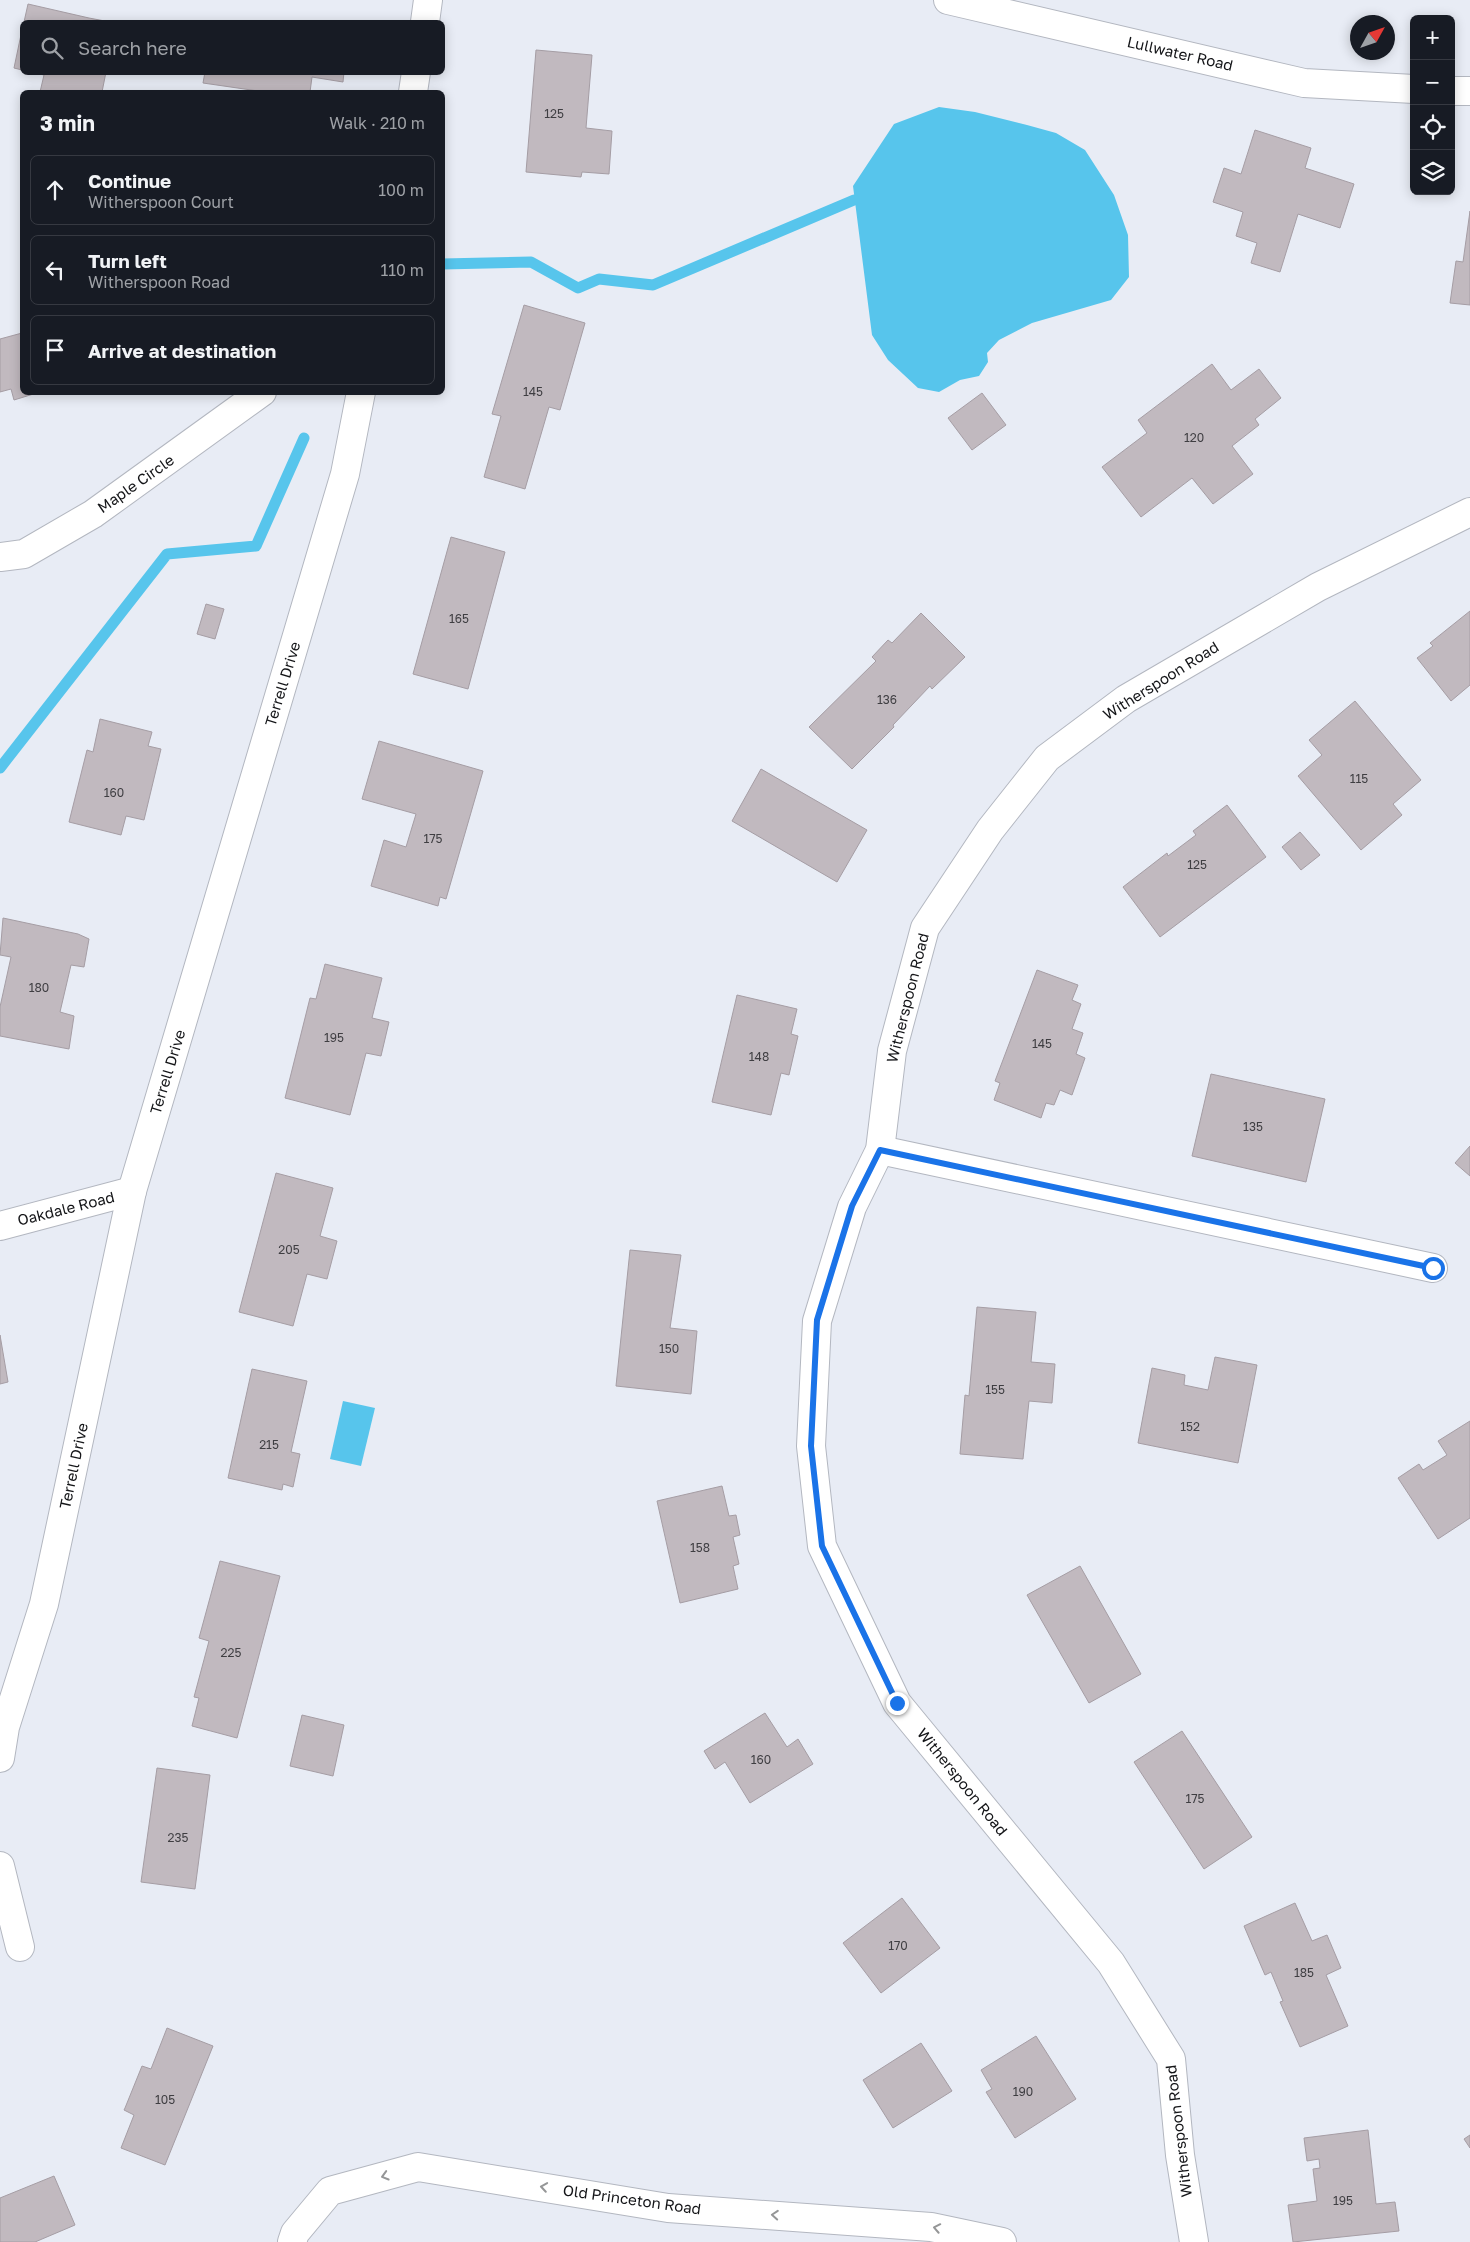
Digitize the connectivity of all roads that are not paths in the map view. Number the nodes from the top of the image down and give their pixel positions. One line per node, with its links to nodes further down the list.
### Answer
1 (428, 0): 3 (street)
2 (948, 0): 5 (street, Lullwater Road)
3 (425, 20)
4 (416, 75): 6 (street)
5 (1410, 89)
6 (413, 90)
7 (1455, 91): 8 (street)
8 (1470, 91)
9 (258, 395): 12 (street, Maple Circle)
10 (360, 395): 14 (street, Terrell Drive)
11 (1470, 512): 13 (street, Witherspoon Road)
12 (0, 557)
13 (880, 1150): 16 (street); 22 (street, Witherspoon Road)
14 (132, 1191): 15 (street, Oakdale Road); 17 (street, Terrell Drive)
15 (0, 1226)
16 (1433, 1268)
17 (0, 1758)
18 (0, 1866): 19 (street)
19 (20, 1947)
20 (292, 2242): 21 (street, Old Princeton Road, one-way to 20)
21 (1002, 2242)
22 (1194, 2242)

